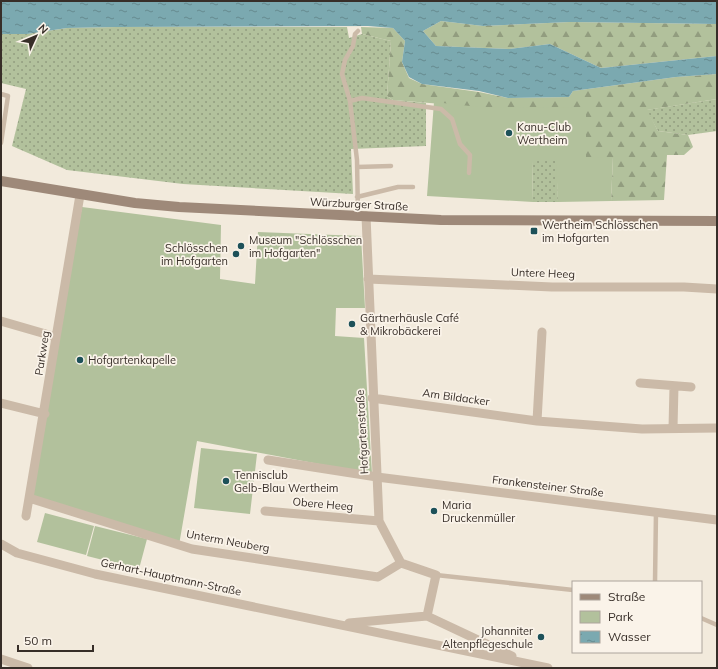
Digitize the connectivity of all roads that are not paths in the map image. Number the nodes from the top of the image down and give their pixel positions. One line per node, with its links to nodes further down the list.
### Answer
1 (355, 32): 3 (lane)
2 (1, 94): 4 (lane)
3 (350, 101): 6 (lane); 7 (lane)
4 (1, 143)
5 (392, 166): 6 (lane)
6 (357, 167): 11 (lane)
7 (469, 173)
8 (1, 181): 10 (main road, Würzburger Straße)
9 (413, 187): 11 (lane)
10 (80, 195): 12 (main road, Würzburger Straße); 18 (street, Parkweg)
11 (357, 197): 12 (lane)
12 (362, 216): 13 (main road, Würzburger Straße); 14 (street, Hofgartenstraße)
13 (717, 221)
14 (368, 279): 15 (street, Untere Heeg); 22 (street, Hofgartenstraße)
15 (717, 289)
16 (1, 321): 18 (street)
17 (542, 332): 25 (street)
18 (56, 337): 24 (street, Parkweg)
19 (640, 383): 20 (street)
20 (674, 386): 21 (street); 26 (street)
21 (691, 387)
22 (372, 398): 25 (street, Am Bildacker); 29 (street, Hofgartenstraße)
23 (1, 403): 24 (street)
24 (45, 414): 30 (street, Parkweg)
25 (537, 421): 26 (street, Am Bildacker)
26 (673, 428): 27 (street, Am Bildacker)
27 (717, 428)
28 (268, 460): 29 (street)
29 (377, 477): 32 (street, Frankensteiner Straße); 35 (street, Hofgartenstraße)
30 (29, 498): 33 (street, Parkweg); 37 (street, Unterm Neuberg)
31 (265, 511): 35 (street, Obere Heeg)
32 (656, 512): 34 (street, Frankensteiner Straße); 39 (lane)
33 (26, 516)
34 (717, 520)
35 (379, 521): 37 (street, Hofgartenstraße)
36 (1, 544): 43 (street, Gerhart-Hauptmann-Straße)
37 (401, 563): 38 (street)
38 (436, 575): 40 (lane); 41 (street)
39 (655, 581)
40 (572, 590)
41 (427, 616): 43 (street, Gerhart-Hauptmann-Straße); 46 (street, Gerhart-Hauptmann-Straße)
42 (702, 618): 44 (lane)
43 (339, 624): 46 (street, Gerhart-Hauptmann-Straße)
44 (717, 624)
45 (1, 659): 47 (street)
46 (526, 662): 48 (street, Gerhart-Hauptmann-Straße)
47 (28, 668)
48 (548, 668)

